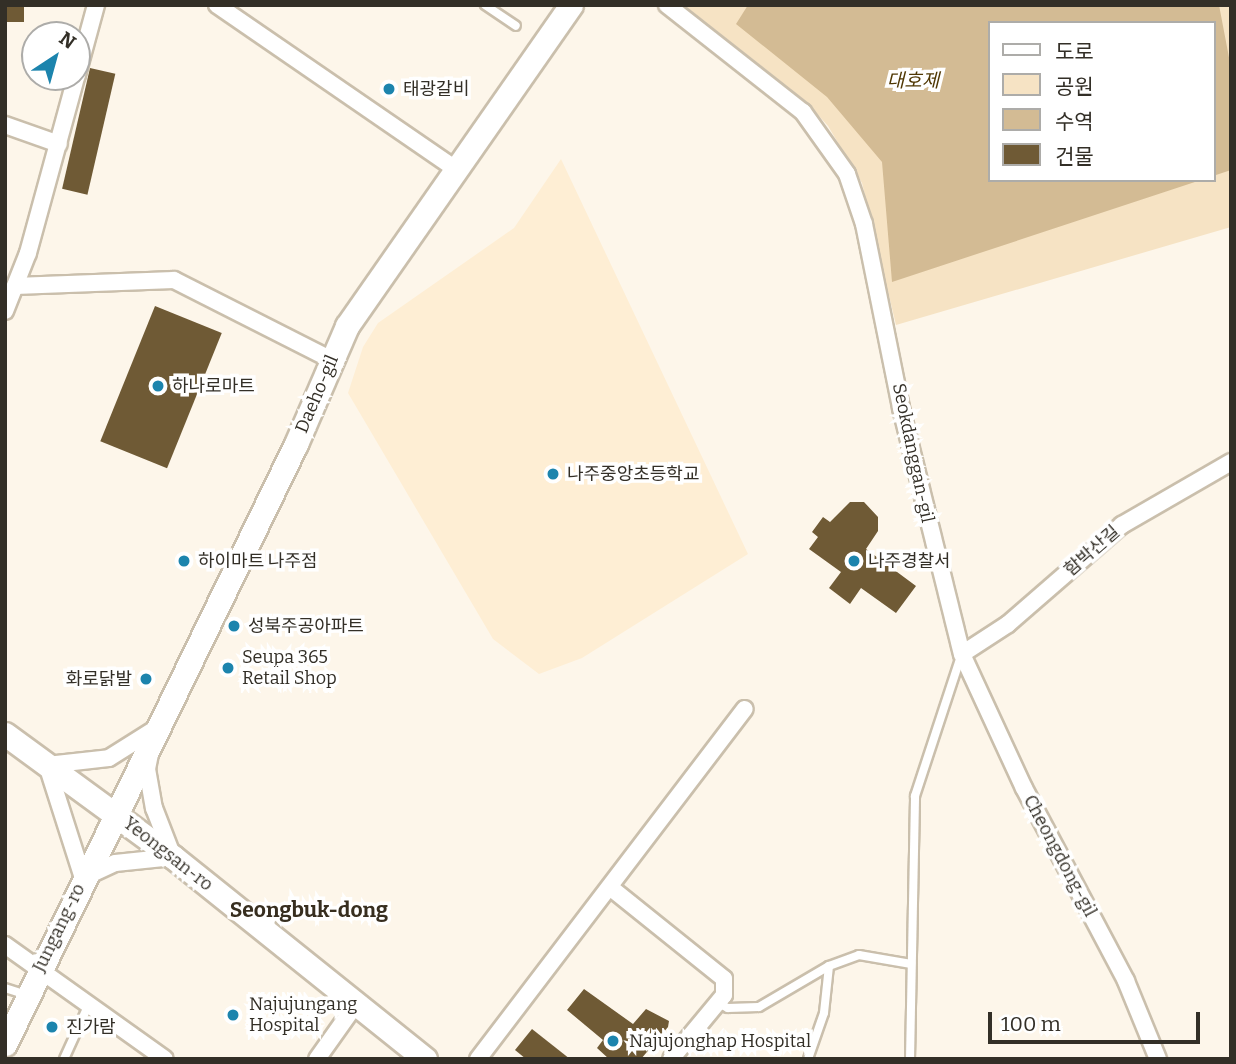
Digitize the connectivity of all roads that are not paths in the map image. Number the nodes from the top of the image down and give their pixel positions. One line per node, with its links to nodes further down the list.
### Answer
1 (96, 5): 6 (street)
2 (217, 5): 11 (street)
3 (485, 5): 7 (lane)
4 (571, 5): 11 (street, Daeho-gil)
5 (667, 5): 16 (street, Seokdanggan-gil)
6 (91, 24)
7 (516, 26)
8 (73, 91): 10 (street)
9 (5, 125): 10 (street)
10 (58, 144): 12 (street)
11 (454, 168): 14 (street, Daeho-gil)
12 (15, 286): 13 (street); 14 (street)
13 (5, 311)
14 (332, 360): 18 (street, Daeho-gil)
15 (1231, 462): 16 (street, 함박산길)
16 (962, 654): 26 (lane); 42 (street, Cheongdong-gil)
17 (745, 709): 24 (street)
18 (155, 729): 20 (street); 21 (street, Daeho-gil); 22 (street)
19 (5, 734): 20 (street, Yeongsan-ro)
20 (47, 765): 21 (street, Yeongsan-ro); 23 (street)
21 (114, 813): 22 (street, Yeongsan-ro); 23 (street, Jungang-ro)
22 (173, 857): 23 (street); 32 (street, Yeongsan-ro)
23 (83, 878): 28 (street, Jungang-ro)
24 (611, 888): 30 (street); 38 (street)
25 (5, 945): 28 (street)
26 (911, 964): 27 (lane); 41 (lane)
27 (829, 966): 30 (lane); 40 (lane)
28 (38, 968): 29 (street, Jungang-ro); 31 (street)
29 (16, 992): 33 (street, Jungang-ro)
30 (722, 997): 39 (street)
31 (90, 1003): 34 (lane); 35 (street)
32 (356, 1004): 36 (street); 37 (street, Yeongsan-ro)
33 (5, 1044)
34 (64, 1059)
35 (165, 1059)
36 (317, 1059)
37 (425, 1059)
38 (478, 1059)
39 (671, 1059)
40 (808, 1059)
41 (910, 1059)
42 (1158, 1059)

